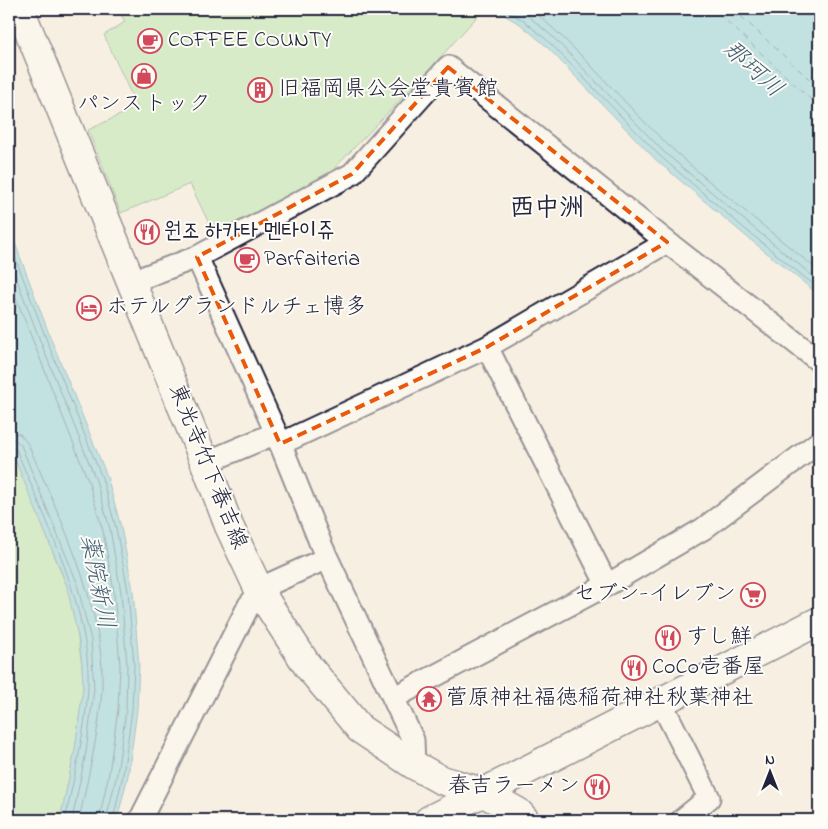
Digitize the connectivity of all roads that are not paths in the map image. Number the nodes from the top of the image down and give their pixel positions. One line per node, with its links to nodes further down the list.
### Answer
1 (20, 9): 4 (main road, 東光寺竹下春吉線)
2 (667, 242): 3 (street); 5 (street); 6 (street)
3 (197, 257): 4 (street); 7 (street)
4 (131, 282): 9 (main road, 東光寺竹下春吉線)
5 (487, 347): 7 (street); 11 (street)
6 (819, 361)
7 (278, 438): 9 (street); 10 (street)
8 (819, 442): 11 (street)
9 (205, 463): 12 (main road, 東光寺竹下春吉線)
10 (327, 558): 12 (street); 14 (street)
11 (607, 584): 14 (street)
12 (260, 592): 16 (main road, 東光寺竹下春吉線); 18 (street)
13 (819, 621): 15 (main road)
14 (393, 698): 16 (street)
15 (661, 702): 17 (main road); 21 (street)
16 (414, 765): 17 (main road, 東光寺竹下春吉線)
17 (482, 792): 19 (main road); 20 (main road, 東光寺竹下春吉線)
18 (140, 820)
19 (429, 820)
20 (525, 820)
21 (682, 820)

